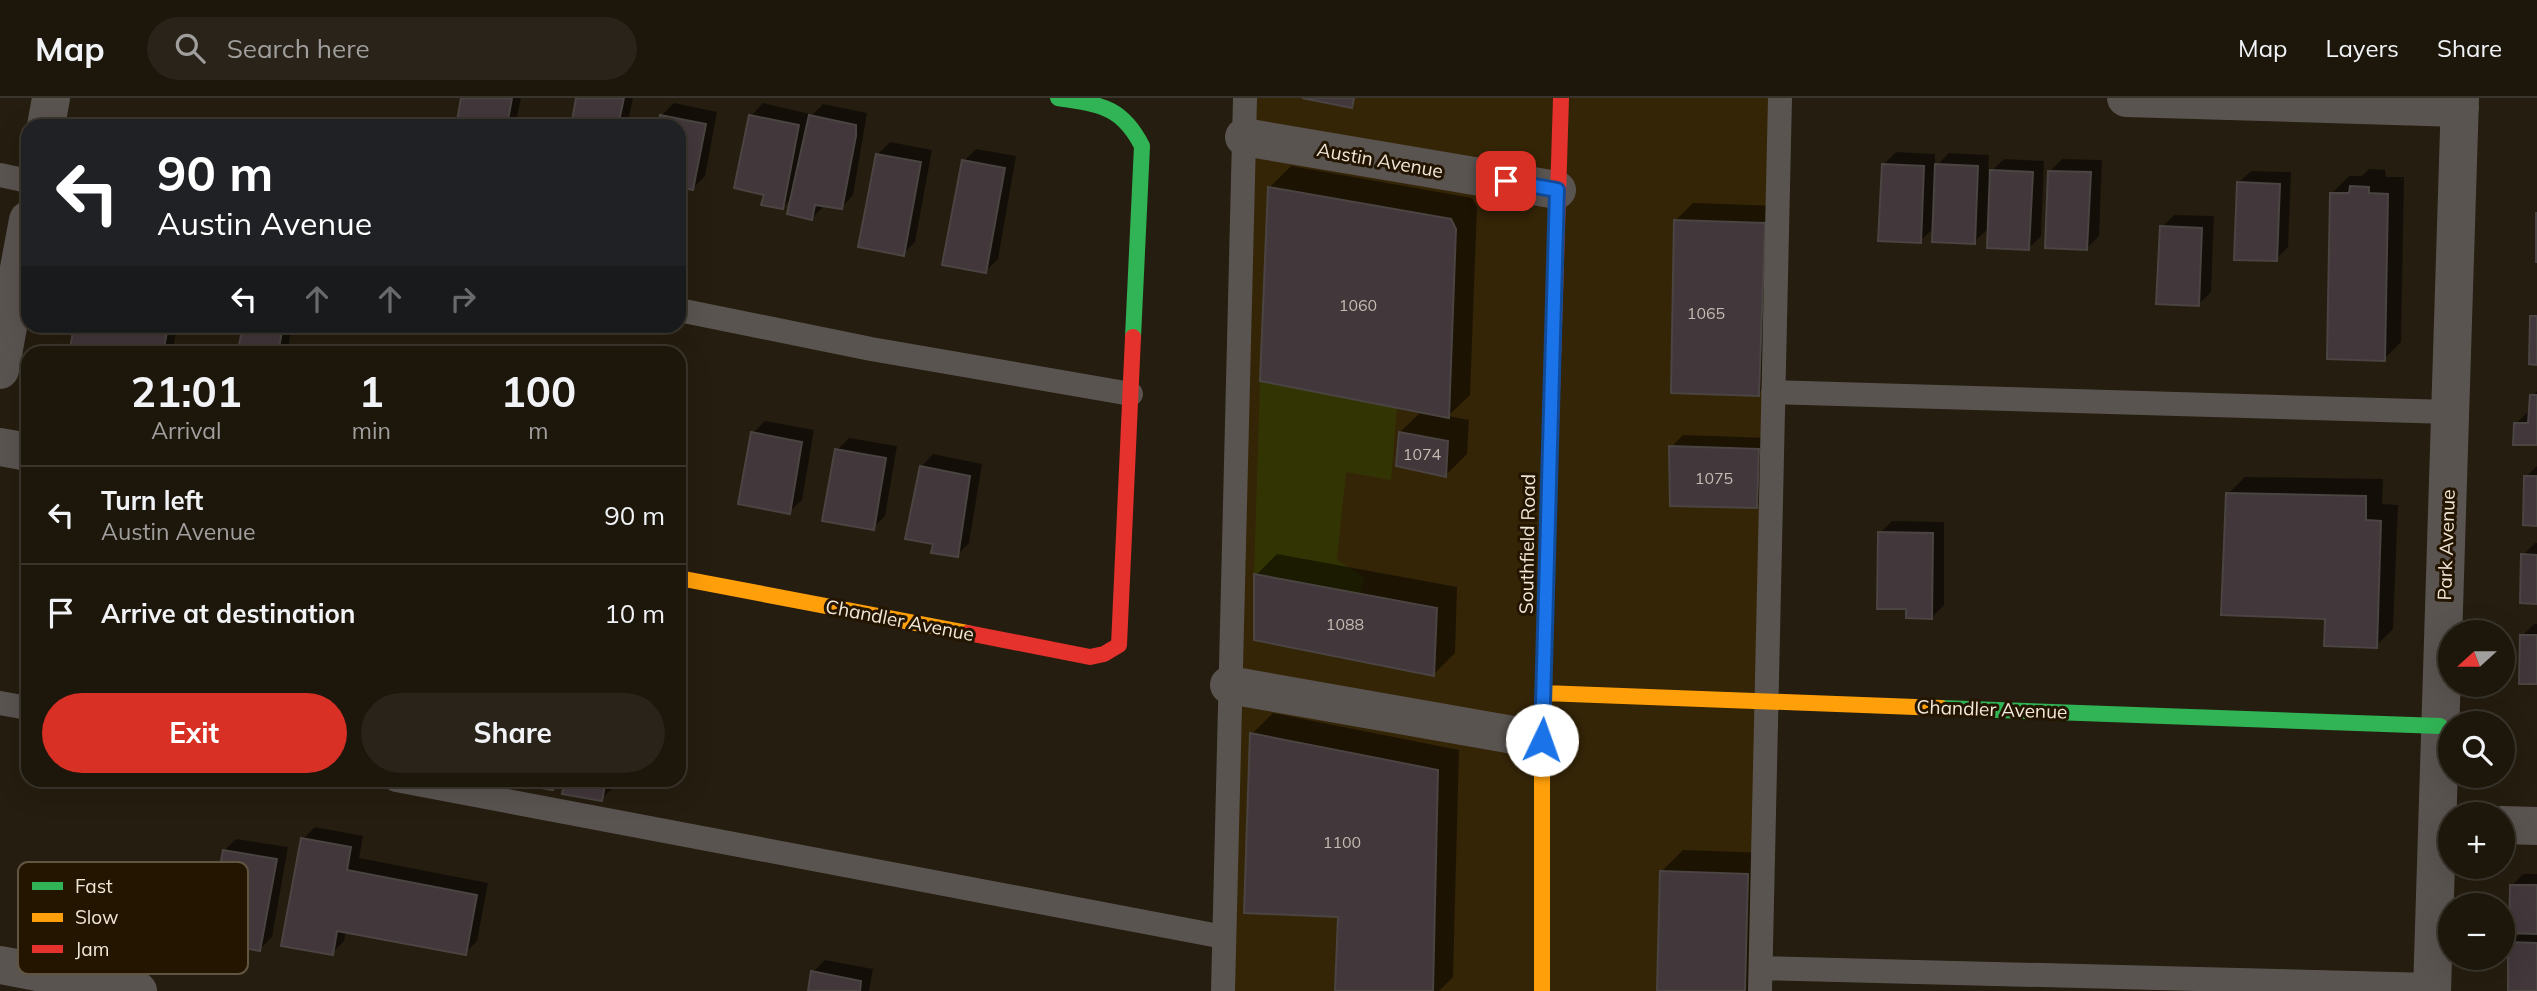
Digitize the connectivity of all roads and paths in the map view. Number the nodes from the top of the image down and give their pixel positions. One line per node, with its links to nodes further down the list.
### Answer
1 (51, 98): 8 (street)
2 (1058, 98): 17 (street)
3 (1245, 98): 9 (lane)
4 (1561, 98): 12 (street, Southfield Road)
5 (1780, 98): 16 (lane)
6 (2126, 98): 7 (street)
7 (2460, 103): 18 (street, Park Avenue)
8 (47, 119)
9 (1244, 137): 12 (street, Austin Avenue); 22 (lane)
10 (0, 175): 11 (lane)
11 (21, 180)
12 (1557, 190): 23 (street, Southfield Road)
13 (21, 258): 15 (street)
14 (686, 311): 17 (lane)
15 (0, 370)
16 (1773, 392): 18 (lane); 24 (lane)
17 (1130, 394): 21 (street, Chandler Avenue)
18 (2450, 412): 27 (street, Park Avenue)
19 (0, 447): 20 (street)
20 (21, 451)
21 (686, 579)
22 (1229, 685): 29 (street); 34 (lane)
23 (1544, 693): 24 (street, Chandler Avenue); 29 (street, Southfield Road)
24 (1767, 701): 28 (street, Chandler Avenue); 38 (lane)
25 (0, 703): 26 (lane)
26 (21, 707)
27 (2440, 711)
28 (2438, 726)
29 (1542, 740): 42 (street, Southfield Road)
30 (432, 787): 34 (lane)
31 (2515, 825): 32 (street)
32 (2537, 826)
33 (2439, 879): 39 (street, Park Avenue)
34 (1224, 937): 41 (lane)
35 (0, 965): 36 (street)
36 (18, 968)
37 (48, 974): 40 (street)
38 (1760, 979): 39 (lane)
39 (2432, 988)
40 (138, 991)
41 (1223, 991)
42 (1542, 991)

